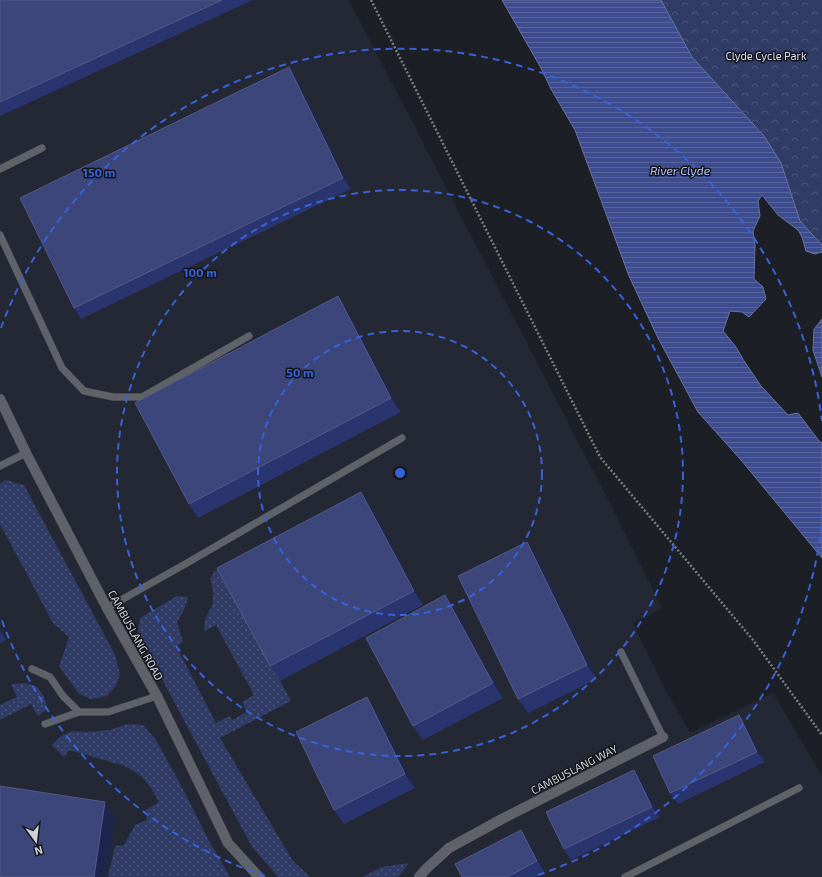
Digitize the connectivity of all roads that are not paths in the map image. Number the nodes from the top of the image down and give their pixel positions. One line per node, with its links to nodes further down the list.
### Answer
1 (42, 148): 2 (lane)
2 (0, 169)
3 (0, 235): 4 (lane)
4 (249, 336)
5 (0, 399): 7 (street, CAMBUSLANG ROAD)
6 (402, 438): 9 (lane)
7 (26, 453): 8 (lane); 9 (street, CAMBUSLANG ROAD)
8 (0, 466)
9 (107, 608): 12 (street, CAMBUSLANG ROAD)
10 (621, 652): 15 (lane, CAMBUSLANG WAY)
11 (32, 669): 13 (lane)
12 (157, 696): 13 (lane); 18 (street, CAMBUSLANG ROAD)
13 (79, 712): 14 (lane)
14 (45, 724)
15 (663, 737): 17 (street, CAMBUSLANG WAY)
16 (799, 788): 20 (lane)
17 (429, 873): 19 (street, CAMBUSLANG WAY)
18 (259, 877)
19 (419, 877)
20 (624, 877)

